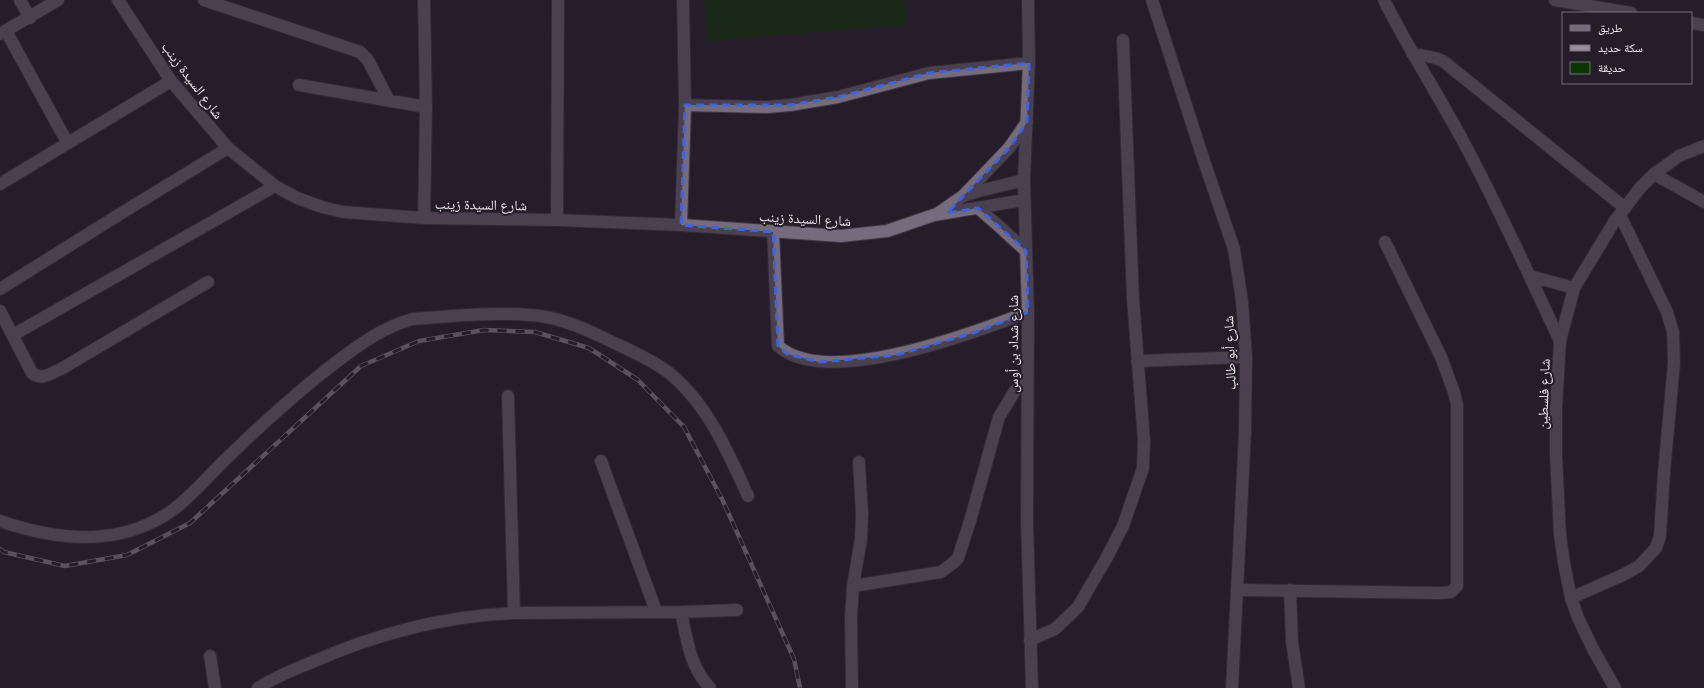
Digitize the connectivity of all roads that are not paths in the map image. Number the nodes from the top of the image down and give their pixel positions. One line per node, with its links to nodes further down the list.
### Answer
1 (20, 0): 14 (street)
2 (58, 0): 14 (street)
3 (118, 0): 22 (street, شارع السيدة زينب)
4 (204, 0): 24 (street)
5 (424, 0): 26 (street)
6 (558, 0): 42 (street)
7 (683, 0): 25 (street)
8 (1028, 0): 21 (street, شارع شداد بن أوس)
9 (1144, 0): 17 (street, شارع أبو طالب)
10 (1152, 0): 17 (street, شارع أبو طالب)
11 (1384, 0): 20 (street)
12 (1555, 0): 13 (street)
13 (1625, 12)
14 (30, 18): 18 (street)
15 (1692, 23): 16 (street)
16 (1704, 26)
17 (1160, 28): 55 (street, شارع أبو طالب)
18 (3, 32): 28 (street)
19 (1123, 40): 56 (street)
20 (1412, 53): 39 (street); 47 (street)
21 (1029, 63): 25 (street); 27 (street, شارع شداد بن أوس)
22 (171, 81): 28 (street); 30 (street, شارع السيدة زينب)
23 (299, 85): 24 (street)
24 (389, 101): 26 (street)
25 (685, 105): 43 (street)
26 (426, 107): 41 (street)
27 (1027, 122): 32 (street, شارع شداد بن أوس); 35 (street)
28 (67, 142): 33 (street)
29 (1704, 146): 31 (street, شارع فلسطين)
30 (228, 148): 34 (street, شارع السيدة زينب); 50 (street)
31 (1654, 174): 37 (street); 39 (street, شارع فلسطين)
32 (1024, 180): 35 (street, شارع السيدة زينب); 36 (street, شارع شداد بن أوس)
33 (0, 184)
34 (275, 186): 41 (street, شارع السيدة زينب); 53 (street)
35 (963, 196): 40 (street, شارع السيدة زينب)
36 (1024, 200): 38 (street, شارع السيدة زينب); 46 (street, شارع شداد بن أوس)
37 (1704, 202)
38 (978, 208): 40 (street, شارع السيدة زينب); 46 (street)
39 (1622, 211): 49 (street, شارع فلسطين); 66 (street)
40 (934, 215): 44 (street, شارع السيدة زينب)
41 (424, 218): 42 (street, شارع السيدة زينب)
42 (557, 220): 43 (street, شارع السيدة زينب)
43 (681, 225): 44 (street, شارع السيدة زينب)
44 (773, 232): 52 (street)
45 (1385, 242): 65 (street)
46 (1026, 251): 52 (street, شارع شداد بن أوس)
47 (1530, 276): 49 (street); 54 (street)
48 (208, 282): 53 (street)
49 (1574, 288): 54 (street, شارع فلسطين)
50 (0, 289)
51 (0, 311): 53 (street)
52 (1028, 312): 57 (street, شارع شداد بن أوس)
53 (13, 335)
54 (1560, 340): 66 (street, شارع فلسطين)
55 (1246, 357): 56 (street); 64 (street, شارع أبو طالب)
56 (1137, 361): 71 (street)
57 (1026, 379): 63 (street); 71 (street, شارع شداد بن أوس)
58 (508, 396): 70 (street)
59 (601, 461): 68 (street)
60 (859, 462): 63 (street)
61 (748, 496): 62 (street)
62 (0, 520)
63 (853, 586): 76 (street)
64 (1238, 590): 65 (street); 78 (street, شارع أبو طالب)
65 (1290, 590): 79 (street)
66 (1571, 598): 80 (street, شارع فلسطين)
67 (737, 610): 69 (street)
68 (656, 611): 69 (street); 70 (street)
69 (680, 612): 75 (street)
70 (514, 613): 74 (street)
71 (1030, 640): 77 (street, شارع شداد بن أوس)
72 (210, 656): 73 (street)
73 (215, 688)
74 (258, 688)
75 (710, 688)
76 (852, 688)
77 (1032, 688)
78 (1232, 688)
79 (1299, 688)
80 (1616, 688)

